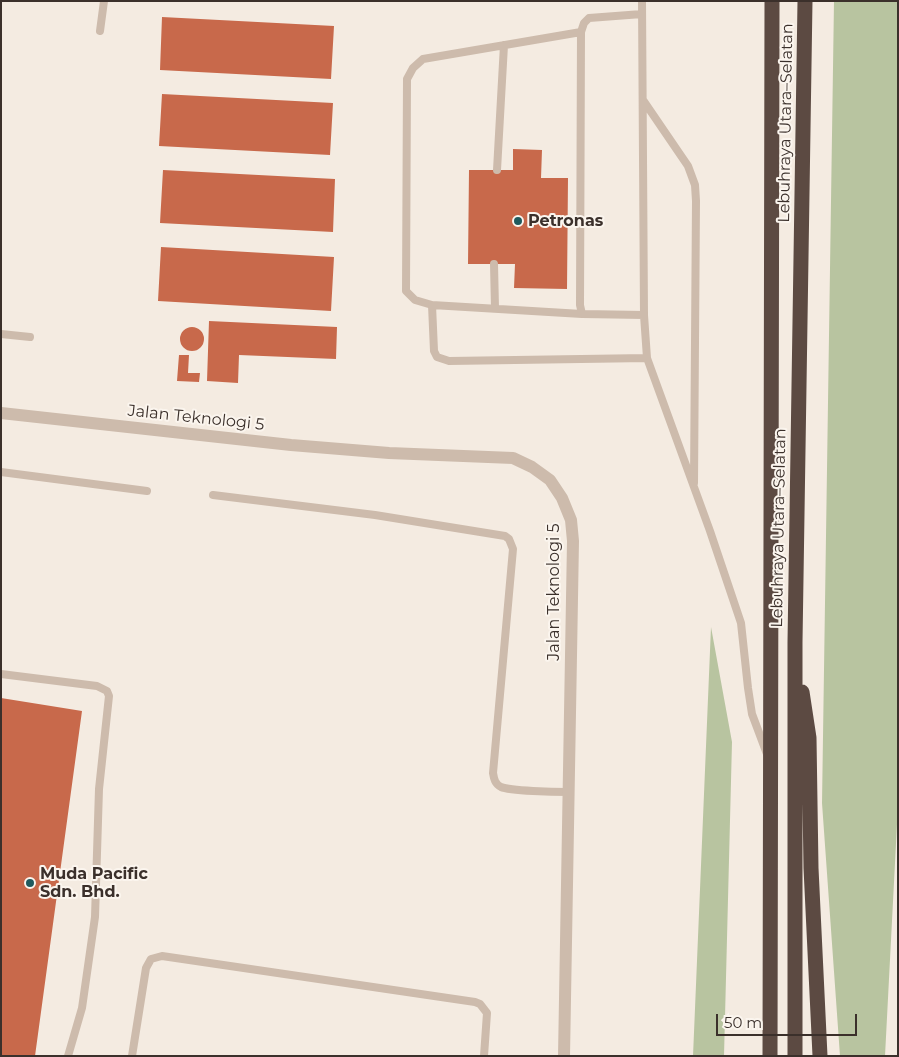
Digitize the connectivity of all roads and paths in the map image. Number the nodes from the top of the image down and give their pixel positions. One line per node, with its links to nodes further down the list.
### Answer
1 (104, 1): 6 (lane)
2 (642, 1): 5 (lane)
3 (772, 1): 26 (highway, Lebuhraya Utara–Selatan)
4 (805, 1): 24 (highway, Lebuhraya Utara–Selatan)
5 (642, 14): 7 (lane); 9 (lane)
6 (100, 31)
7 (581, 32): 8 (lane); 14 (lane)
8 (504, 45): 10 (lane); 12 (lane)
9 (643, 100): 15 (lane); 21 (lane)
10 (497, 170)
11 (494, 264): 13 (lane)
12 (432, 305): 13 (lane); 18 (lane)
13 (494, 308): 14 (lane)
14 (582, 314): 15 (lane)
15 (644, 315): 18 (lane)
16 (1, 334): 17 (lane)
17 (30, 338)
18 (647, 358): 21 (lane)
19 (1, 413): 27 (street, Jalan Teknologi 5)
20 (1, 472): 22 (lane)
21 (694, 488): 26 (lane)
22 (147, 491)
23 (213, 495): 27 (lane)
24 (795, 642): 33 (highway, Lebuhraya Utara–Selatan); 34 (highway)
25 (1, 674): 28 (lane)
26 (770, 765): 32 (highway, Lebuhraya Utara–Selatan)
27 (568, 792): 31 (street, Jalan Teknologi 5)
28 (68, 1056)
29 (132, 1056): 30 (lane)
30 (484, 1056)
31 (564, 1056)
32 (770, 1056)
33 (795, 1056)
34 (820, 1056)

